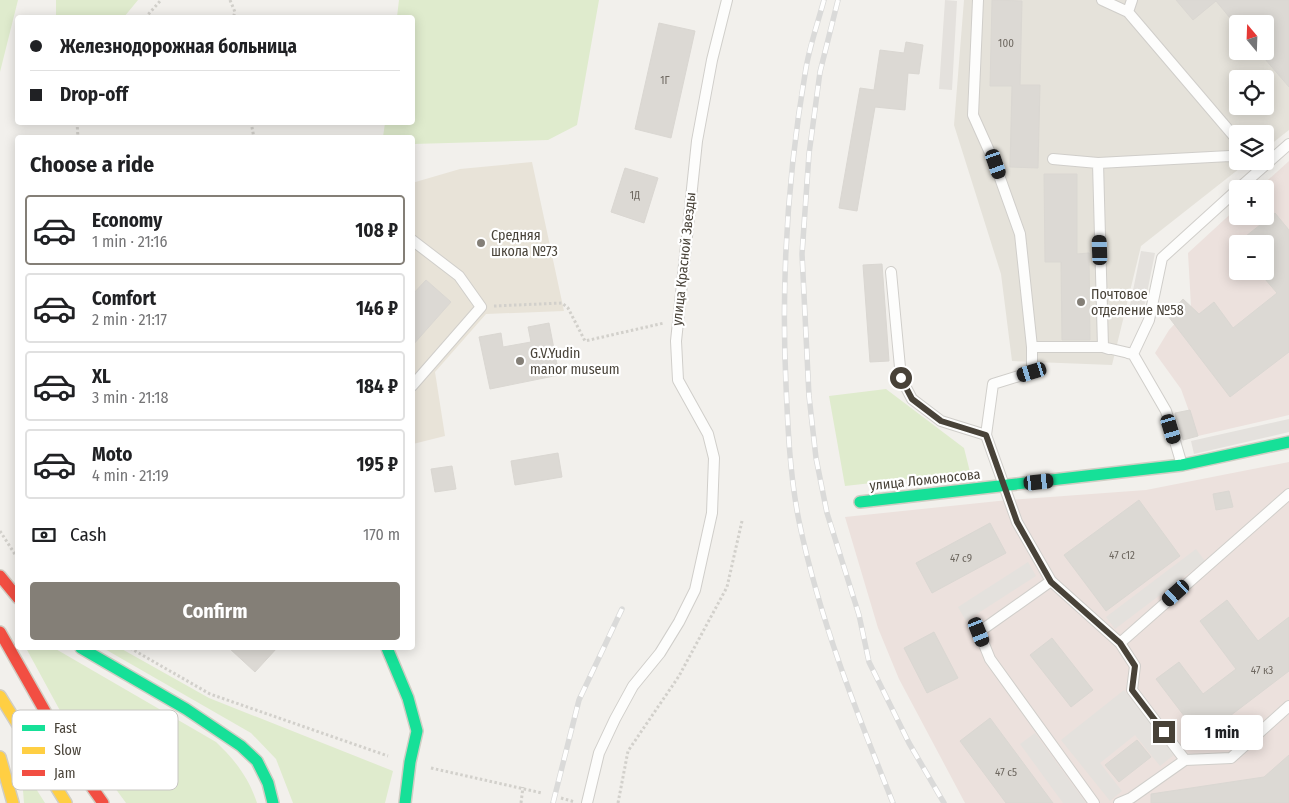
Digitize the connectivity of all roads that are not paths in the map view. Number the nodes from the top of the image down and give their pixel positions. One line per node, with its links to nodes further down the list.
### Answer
1 (727, 0): 47 (lane, улица Красной Звезды)
2 (978, 0): 17 (lane)
3 (1102, 0): 5 (lane)
4 (1132, 0): 5 (lane)
5 (1128, 12): 6 (lane)
6 (1229, 130)
7 (1289, 144): 8 (lane)
8 (1274, 154)
9 (1229, 156): 11 (lane)
10 (1053, 158): 11 (lane)
11 (1098, 163): 18 (lane)
12 (1253, 170): 13 (lane)
13 (1245, 180)
14 (1229, 197): 19 (lane)
15 (415, 242): 20 (lane)
16 (891, 272): 21 (lane)
17 (1032, 347): 18 (lane); 21 (lane)
18 (1103, 347): 19 (lane)
19 (1133, 354): 23 (lane)
20 (415, 383)
21 (986, 435): 24 (lane)
22 (1289, 442): 23 (main road, улица Ломоносова)
23 (1182, 465): 24 (main road, улица Ломоносова)
24 (1003, 486): 26 (main road, улица Ломоносова); 28 (lane)
25 (1289, 494): 31 (lane)
26 (860, 502)
27 (0, 576): 29 (main road)
28 (1051, 582): 31 (lane); 48 (lane)
29 (15, 594)
30 (0, 632): 36 (main road)
31 (1120, 643): 39 (lane)
32 (84, 650): 45 (main road)
33 (388, 650): 46 (main road)
34 (0, 696): 37 (main road)
35 (1289, 706): 39 (lane)
36 (44, 710)
37 (12, 715)
38 (0, 757): 42 (main road)
39 (1186, 760): 49 (lane)
40 (58, 790): 43 (main road)
41 (94, 790): 44 (main road)
42 (13, 803)
43 (66, 803)
44 (103, 803)
45 (273, 803)
46 (405, 803)
47 (581, 803)
48 (1094, 803)
49 (1119, 803)

